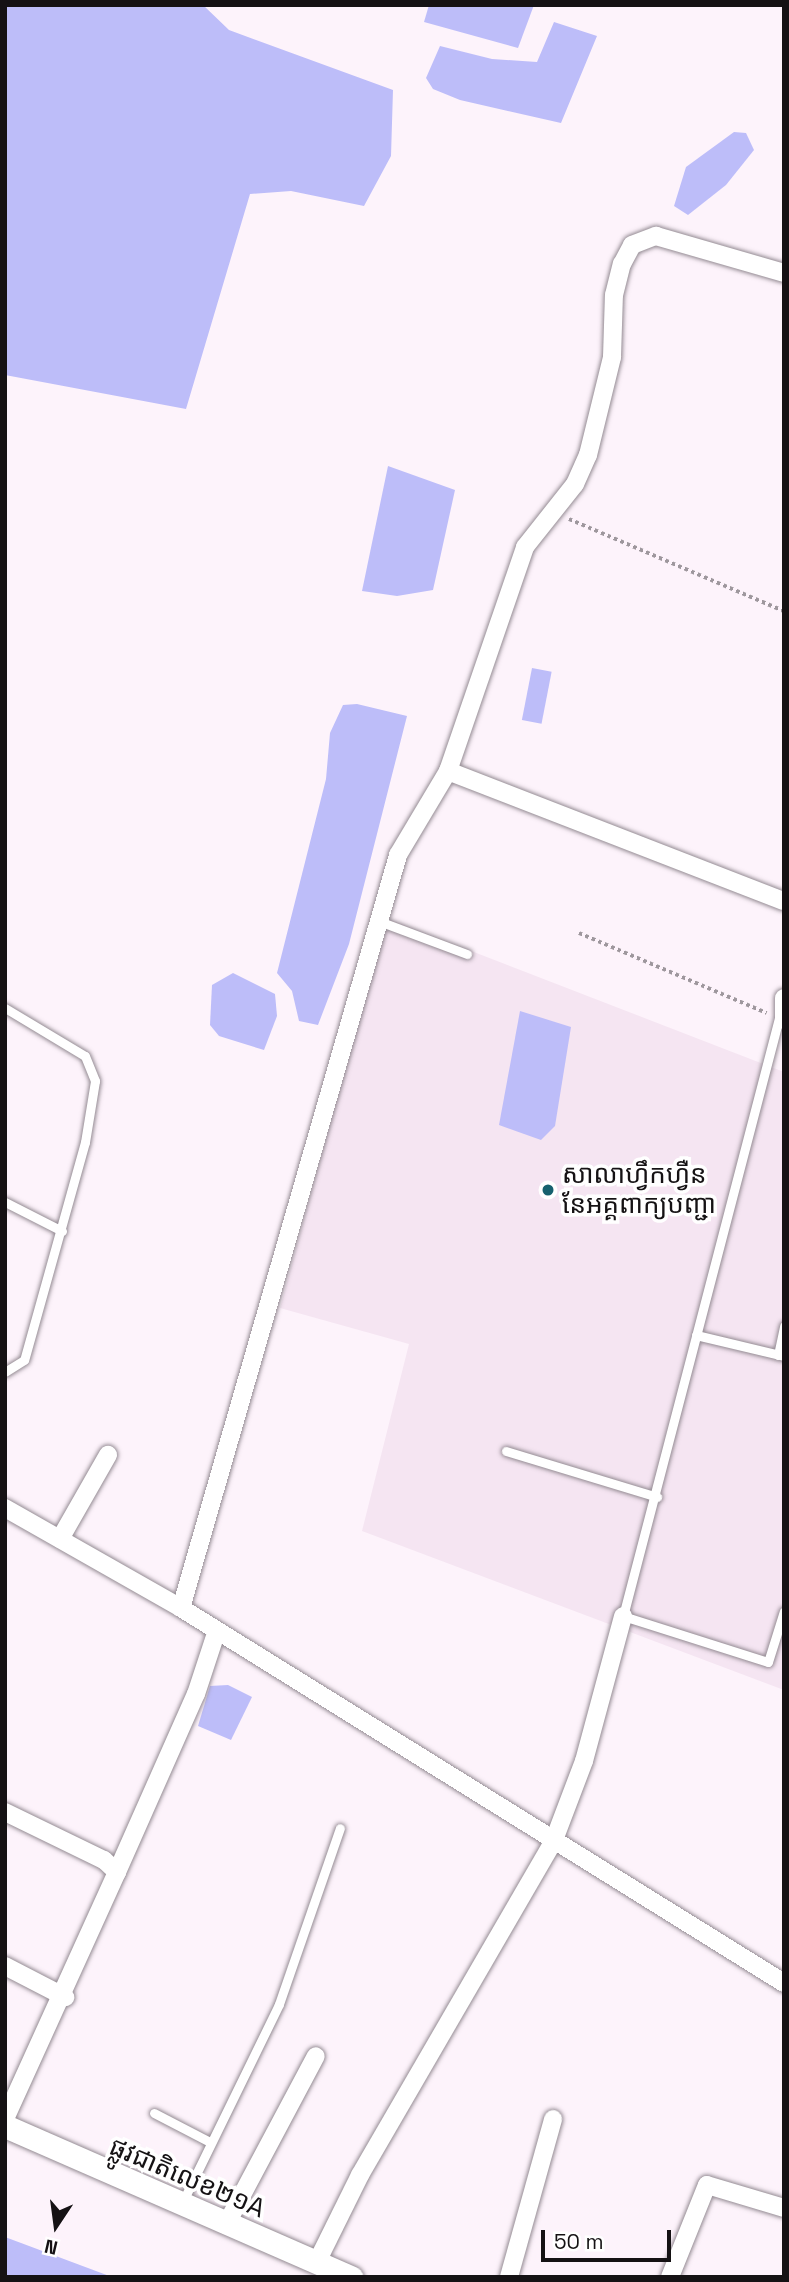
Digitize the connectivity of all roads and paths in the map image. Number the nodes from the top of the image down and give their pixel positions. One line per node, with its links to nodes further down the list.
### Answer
1 (784, 272): 2 (street)
2 (555, 511): 3 (path); 4 (street)
3 (784, 611)
4 (447, 771): 5 (street); 6 (street)
5 (784, 901)
6 (379, 921): 8 (lane); 23 (street)
7 (579, 933): 11 (path)
8 (467, 954)
9 (784, 998): 11 (street)
10 (5, 1008): 13 (lane)
11 (781, 1019): 15 (lane)
12 (5, 1202): 13 (lane)
13 (62, 1231): 17 (lane)
14 (784, 1326): 16 (lane)
15 (696, 1335): 16 (lane); 20 (lane)
16 (781, 1355)
17 (5, 1372)
18 (506, 1451): 20 (lane)
19 (108, 1455): 22 (street)
20 (657, 1497): 25 (lane)
21 (5, 1508): 22 (street)
22 (60, 1539): 23 (street)
23 (181, 1608): 26 (street)
24 (784, 1611): 25 (lane)
25 (623, 1616): 29 (street)
26 (216, 1633): 29 (street); 30 (street)
27 (5, 1812): 30 (street)
28 (340, 1828): 39 (lane)
29 (554, 1840): 32 (street); 43 (street)
30 (117, 1872): 33 (street)
31 (5, 1966): 33 (street)
32 (784, 1983)
33 (65, 1997): 36 (street)
34 (316, 2056): 42 (street)
35 (154, 2113): 39 (lane)
36 (5, 2119)
37 (553, 2119): 45 (street)
38 (5, 2126): 40 (street, ផ្លូវជាតិលេខ២១A)
39 (210, 2142): 40 (lane)
40 (181, 2206): 42 (street, ផ្លូវជាតិលេខ២១A)
41 (784, 2208): 46 (street)
42 (226, 2225): 43 (street, ផ្លូវជាតិលេខ២១A)
43 (317, 2262): 44 (street, ផ្លូវជាតិលេខ២១A)
44 (351, 2277)
45 (509, 2277)
46 (670, 2277)

